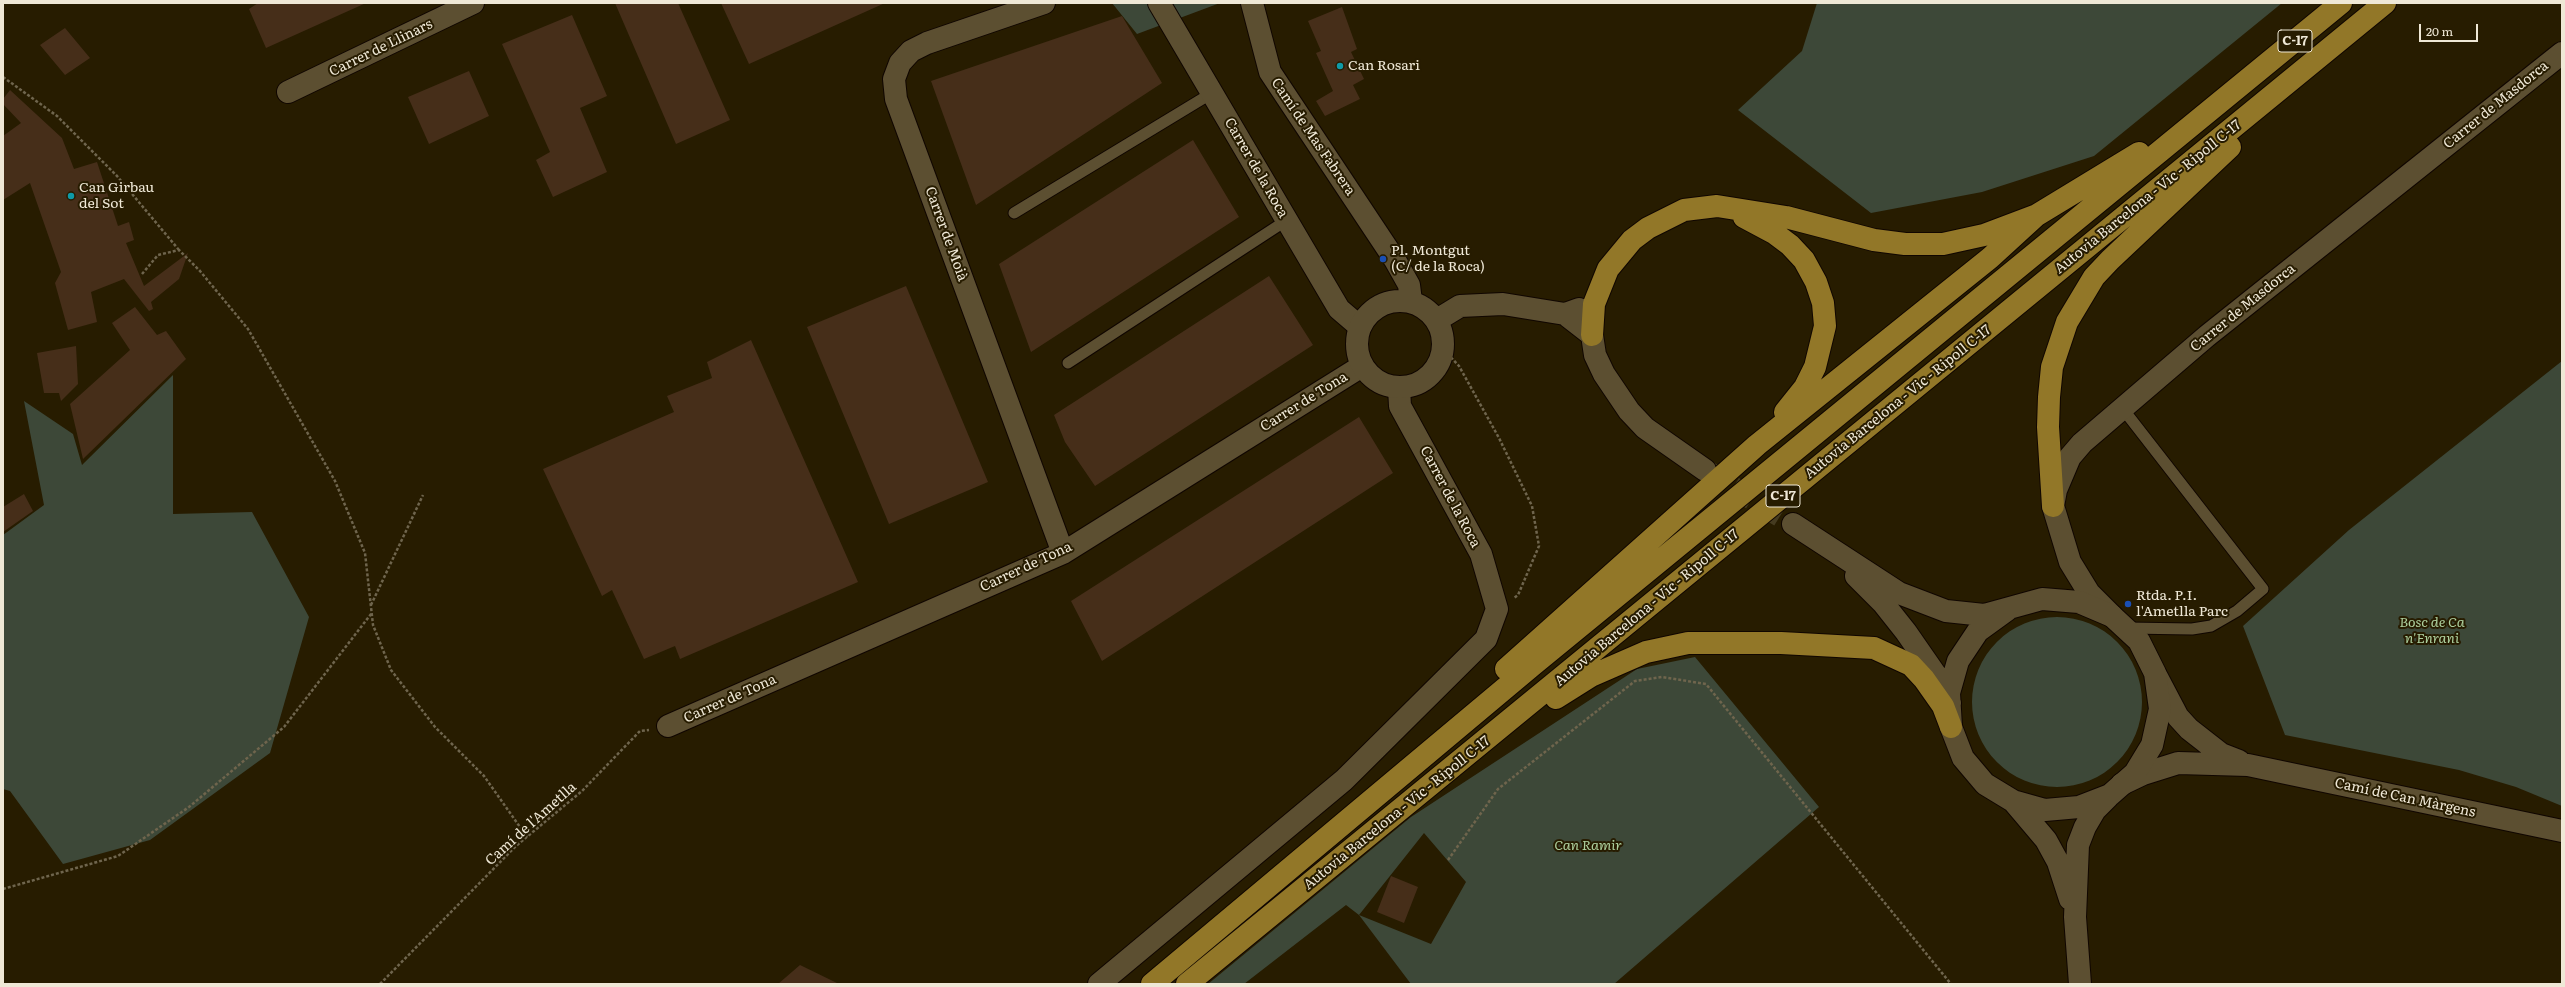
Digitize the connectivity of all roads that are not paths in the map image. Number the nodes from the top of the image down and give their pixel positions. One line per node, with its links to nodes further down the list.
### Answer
1 (473, 3): 9 (street, Carrer de Llinars)
2 (1044, 3): 30 (street, Carrer de Moià)
3 (1159, 3): 10 (street, Carrer de la Roca)
4 (1252, 3): 15 (street, Camí de Mas Fabrera)
5 (2341, 3): 8 (highway, Autovia Barcelona - Vic - Ripoll C-17 / C-17)
6 (2382, 6): 27 (highway); 37 (highway, Autovia Barcelona - Vic - Ripoll C-17 / C-17)
7 (2562, 53): 24 (street, Carrer de Masdorca)
8 (2250, 78): 13 (highway); 39 (highway, Autovia Barcelona - Vic - Ripoll C-17 / C-17)
9 (288, 92)
10 (1212, 93): 12 (lane); 14 (street, Carrer de la Roca)
11 (1717, 206): 13 (highway); 16 (highway); 25 (highway)
12 (1014, 213)
13 (2037, 215): 25 (highway)
14 (1287, 220): 19 (street, Carrer de la Roca); 21 (lane)
15 (1411, 301): 18 (street); 19 (street)
16 (1594, 304): 17 (street); 20 (highway)
17 (1565, 314): 18 (street); 20 (street)
18 (1437, 320): 23 (street)
19 (1360, 327): 22 (street)
20 (1592, 335): 26 (street)
21 (1068, 364)
22 (1362, 366): 23 (street); 30 (street, Carrer de Tona)
23 (1399, 388): 44 (street, Carrer de la Roca)
24 (2123, 409): 27 (street, Carrer de Masdorca); 32 (lane)
25 (1757, 445): 39 (highway)
26 (1705, 470)
27 (2053, 506): 32 (street, Carrer de Masdorca)
28 (1793, 524): 29 (street)
29 (1812, 537): 31 (street); 34 (street)
30 (1063, 553): 35 (street, Carrer de Tona)
31 (2007, 610): 32 (street); 34 (street)
32 (2119, 622): 33 (street, Carrer de Masdorca)
33 (2155, 673): 38 (street, Camí de Can Màrgens); 40 (street)
34 (1950, 703): 36 (street)
35 (668, 726)
36 (1951, 727): 37 (highway); 41 (street)
37 (1480, 746): 46 (highway, Autovia Barcelona - Vic - Ripoll C-17 / C-17)
38 (2248, 764): 40 (street, Camí de Can Màrgens); 42 (street, Camí de Can Màrgens)
39 (1408, 770): 45 (highway, Autovia Barcelona - Vic - Ripoll C-17 / C-17)
40 (2115, 790): 41 (street, Camí de Can Màrgens); 43 (street)
41 (2013, 801): 43 (street)
42 (2562, 831)
43 (2074, 916): 47 (street)
44 (1100, 984)
45 (1152, 984)
46 (1187, 984)
47 (2080, 984)

